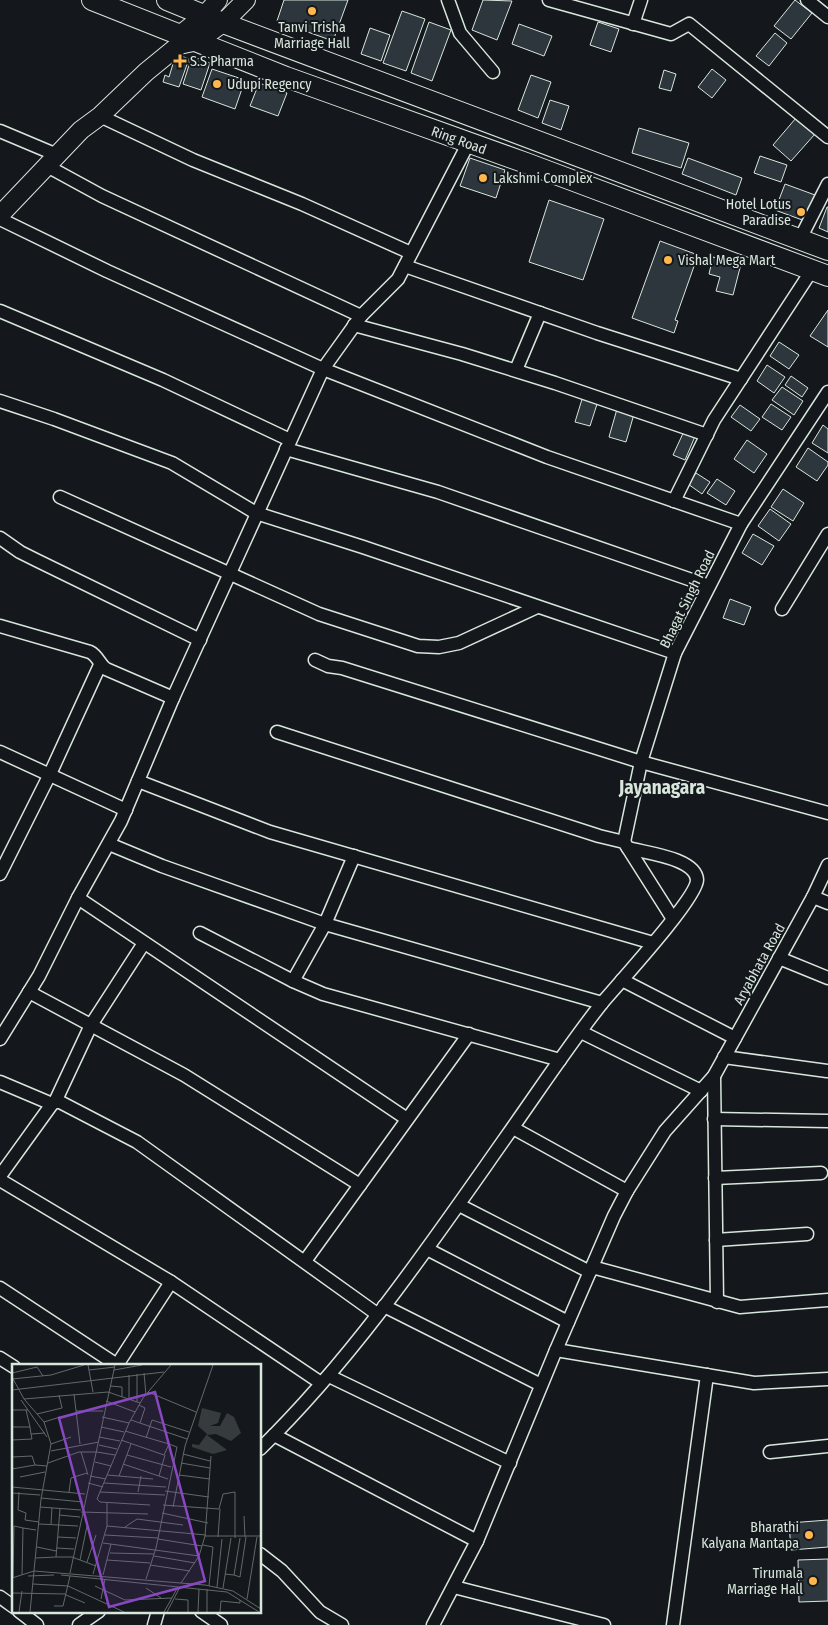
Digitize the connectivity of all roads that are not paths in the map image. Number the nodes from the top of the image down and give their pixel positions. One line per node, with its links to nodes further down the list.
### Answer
1 (92, 0): 13 (main road, Ring Road)
2 (167, 0): 9 (main road, Ring Road)
3 (218, 0): 9 (street)
4 (246, 0): 11 (street)
5 (448, 0): 14 (street)
6 (549, 0): 12 (street)
7 (641, 0): 12 (street)
8 (807, 0): 10 (street)
9 (205, 15): 11 (main road, Ring Road); 13 (street)
10 (828, 17)
11 (223, 23): 13 (street); 16 (main road, Ring Road)
12 (634, 24): 18 (street)
13 (186, 40): 15 (street); 19 (main road, Ring Road)
14 (493, 72)
15 (100, 116): 20 (street); 26 (street)
16 (478, 118): 19 (main road); 24 (main road, Ring Road)
17 (0, 131): 20 (street)
18 (828, 137)
19 (468, 144): 26 (street); 28 (main road, Ring Road)
20 (52, 160): 22 (street); 31 (street)
21 (828, 184): 24 (street)
22 (0, 215)
23 (0, 219): 32 (street)
24 (800, 239): 25 (main road, Ring Road)
25 (828, 250)
26 (412, 253): 27 (street)
27 (405, 266): 30 (street); 31 (street)
28 (820, 273): 34 (street)
29 (0, 311): 38 (street)
30 (540, 313): 33 (street); 34 (street)
31 (357, 320): 32 (street); 33 (street)
32 (324, 368): 38 (street); 40 (street)
33 (516, 370): 37 (street)
34 (741, 379): 37 (street)
35 (828, 392): 42 (street, Bhagat Singh Road)
36 (0, 401): 41 (street)
37 (707, 435): 40 (street)
38 (288, 445): 41 (street); 46 (street)
39 (60, 497): 45 (street)
40 (674, 501): 42 (street)
41 (256, 513): 45 (street); 47 (street)
42 (741, 524): 46 (street, Bhagat Singh Road)
43 (828, 534): 48 (street)
44 (0, 538): 50 (street)
45 (230, 573): 47 (street); 50 (street)
46 (709, 586): 51 (street, Bhagat Singh Road)
47 (537, 607): 51 (street)
48 (782, 609)
49 (0, 626): 53 (street)
50 (200, 640): 54 (street)
51 (675, 653): 57 (street, Bhagat Singh Road)
52 (315, 660): 57 (street)
53 (100, 665): 54 (street); 58 (street)
54 (173, 698): 59 (street)
55 (277, 732): 63 (street)
56 (0, 752): 58 (street)
57 (642, 762): 61 (street); 63 (street, Bhagat Singh Road)
58 (50, 774): 60 (street); 66 (street)
59 (138, 781): 60 (street); 64 (street)
60 (126, 810): 62 (street)
61 (828, 813)
62 (109, 844): 68 (street); 71 (street)
63 (626, 845): 70 (street); 70 (street)
64 (354, 856): 71 (street); 74 (street)
65 (828, 865): 67 (street, Aryabhata Road)
66 (0, 874)
67 (813, 897): 69 (street); 75 (street, Aryabhata Road)
68 (78, 898): 73 (street); 79 (street)
69 (828, 903)
70 (673, 919): 74 (street)
71 (325, 924): 78 (street); 80 (street)
72 (200, 933): 78 (street)
73 (144, 943): 81 (street); 93 (street)
74 (653, 943): 77 (street)
75 (779, 958): 76 (street); 84 (street, Aryabhata Road)
76 (828, 978)
77 (622, 980): 80 (street); 84 (street)
78 (294, 981): 83 (street)
79 (30, 992): 81 (street); 85 (street)
80 (602, 1003): 82 (street)
81 (90, 1025): 92 (street); 101 (street)
82 (581, 1032): 87 (street); 91 (street)
83 (469, 1034): 87 (street); 93 (street)
84 (735, 1038): 86 (street, Aryabhata Road)
85 (0, 1039)
86 (724, 1057): 88 (street); 89 (street, Aryabhata Road)
87 (560, 1060): 96 (street)
88 (827, 1071)
89 (714, 1076): 91 (street); 94 (street)
90 (0, 1082): 92 (street)
91 (701, 1091): 102 (street)
92 (54, 1103): 98 (street); 107 (street)
93 (407, 1119): 101 (street)
94 (714, 1120): 95 (street); 99 (street)
95 (828, 1121)
96 (513, 1128): 102 (street); 103 (street)
97 (821, 1173): 99 (street)
98 (0, 1176)
99 (715, 1178): 105 (street)
100 (0, 1180): 109 (street)
101 (360, 1185): 107 (street)
102 (626, 1191): 108 (street)
103 (459, 1205): 106 (street); 108 (street)
104 (807, 1234): 105 (street)
105 (716, 1240): 112 (street)
106 (427, 1249): 113 (street); 114 (street)
107 (305, 1262): 113 (street)
108 (591, 1269): 112 (street); 114 (street)
109 (171, 1282): 118 (street); 122 (street)
110 (0, 1288): 117 (street)
111 (828, 1300): 112 (street)
112 (717, 1302)
113 (381, 1310): 122 (street); 123 (street)
114 (568, 1322): 115 (street)
115 (556, 1350): 120 (street); 123 (street)
116 (0, 1358): 119 (street)
117 (115, 1364)
118 (118, 1364)
119 (12, 1366)
120 (707, 1375): 121 (street); 145 (street)
121 (828, 1379)
122 (325, 1380): 124 (street); 128 (street)
123 (541, 1385): 128 (street)
124 (274, 1435): 126 (street); 129 (street)
125 (828, 1446): 127 (street)
126 (261, 1447)
127 (770, 1452)
128 (510, 1463): 129 (street)
129 (477, 1542): 131 (street)
130 (261, 1555): 142 (street)
131 (454, 1587): 143 (street); 144 (street)
132 (0, 1597): 133 (street)
133 (12, 1606)
134 (20, 1612): 138 (street)
135 (98, 1612): 139 (street)
136 (158, 1612): 140 (street)
137 (202, 1612): 141 (street)
138 (37, 1625)
139 (80, 1625)
140 (154, 1625)
141 (220, 1625)
142 (342, 1625)
143 (433, 1625)
144 (604, 1625)
145 (673, 1625)

